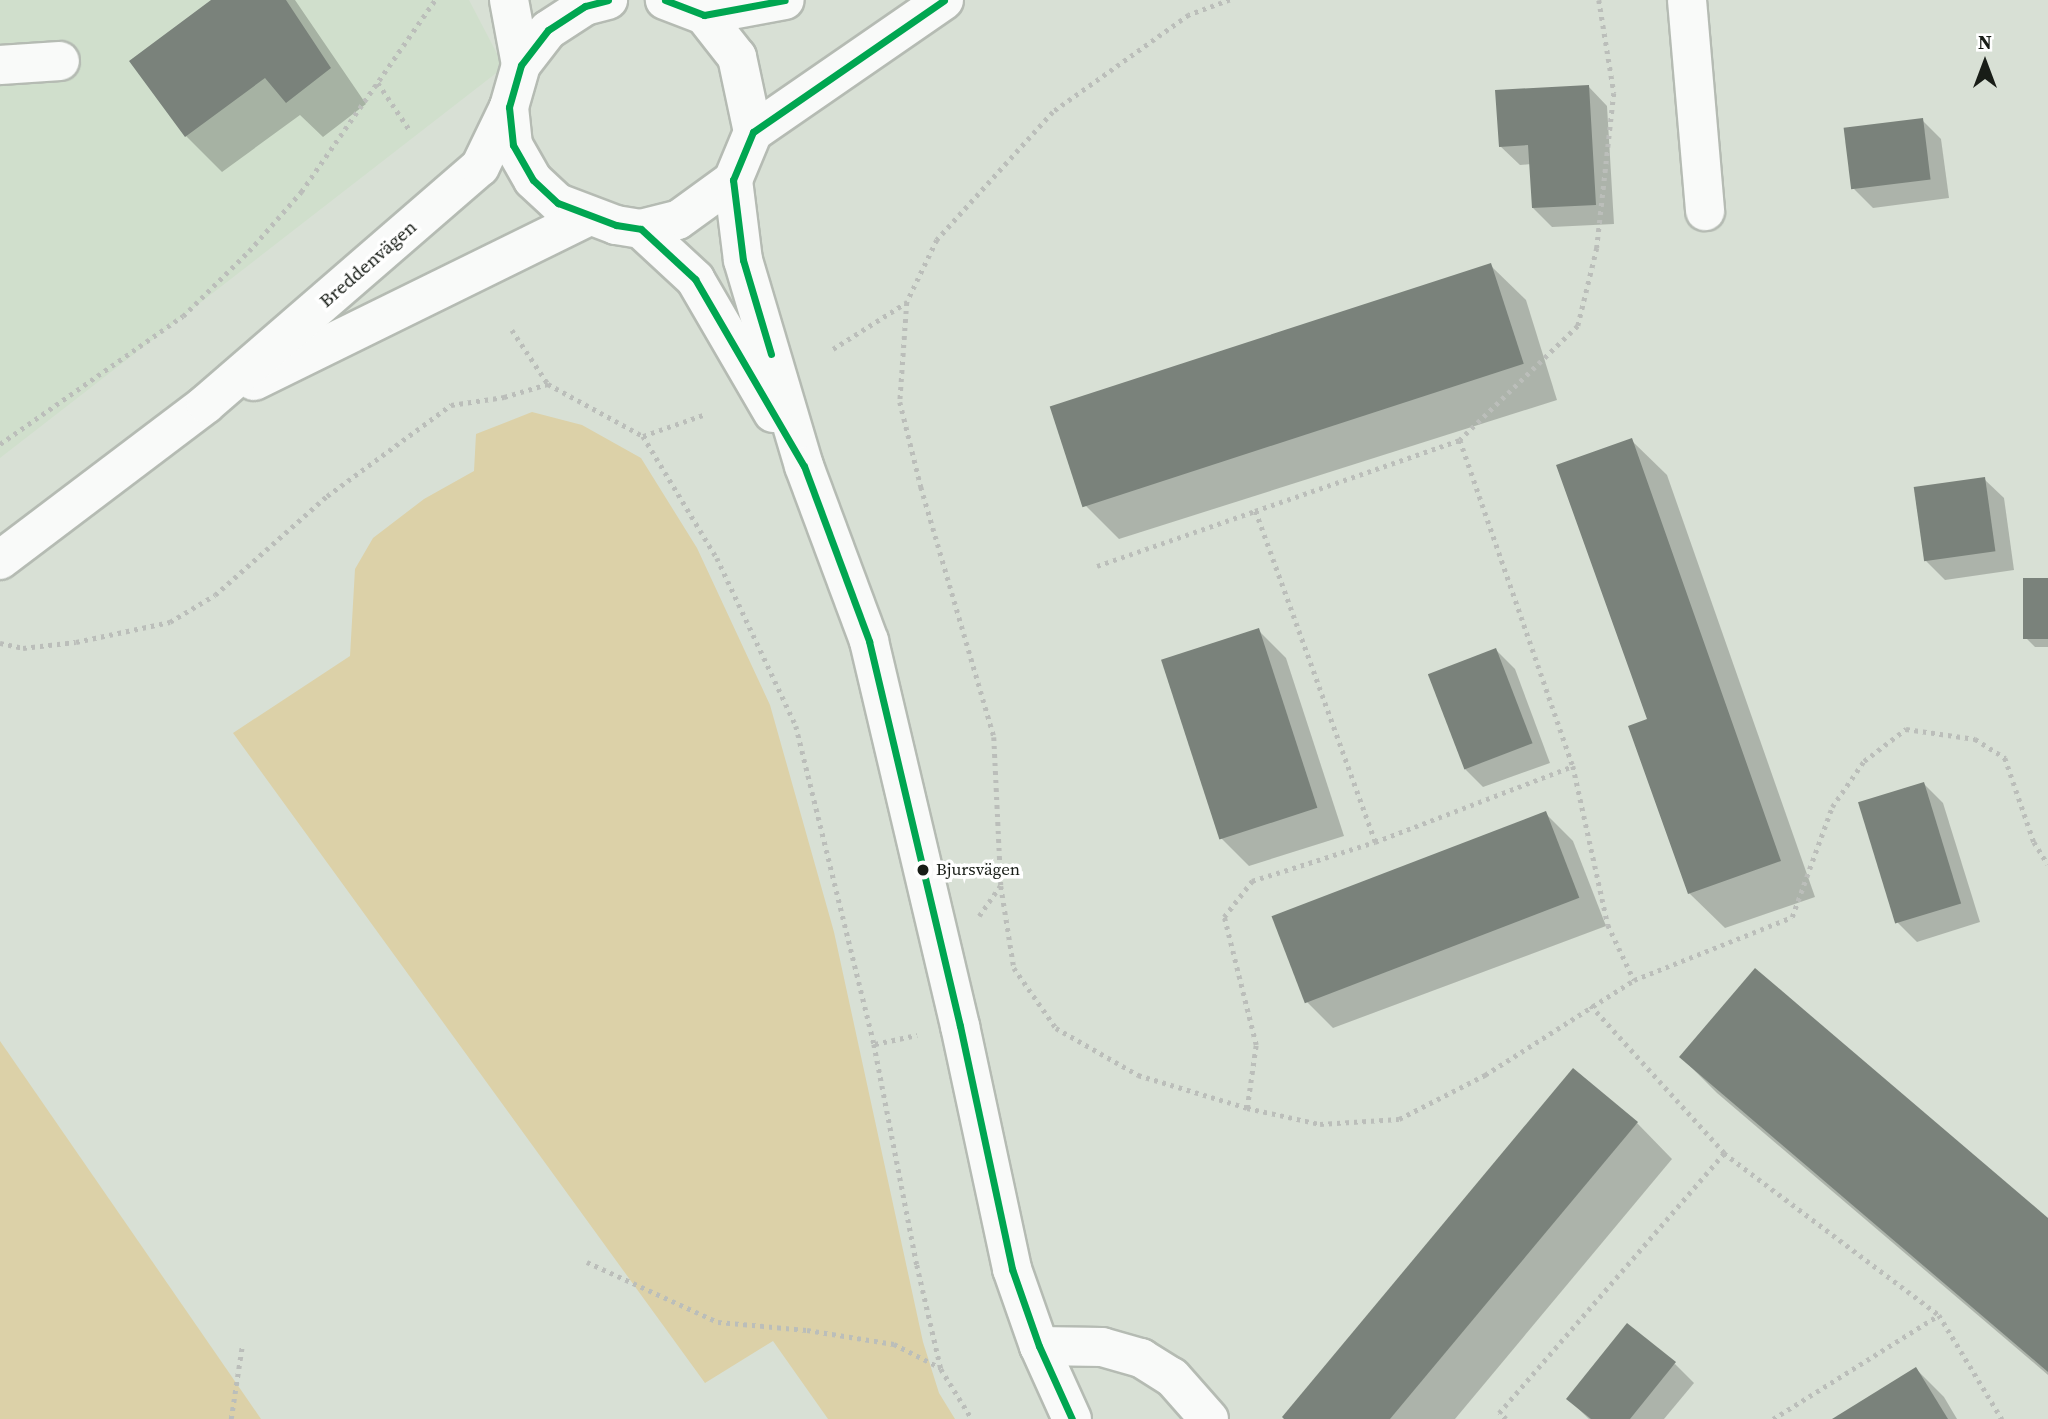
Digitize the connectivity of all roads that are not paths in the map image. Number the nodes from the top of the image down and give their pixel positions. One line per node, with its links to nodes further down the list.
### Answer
1 (509, 0): 10 (street)
2 (608, 0): 10 (street, Breddenvägen)
3 (665, 0): 7 (street)
4 (785, 0): 7 (street)
5 (944, 0): 12 (street)
6 (1688, 0): 14 (street)
7 (704, 15): 12 (street)
8 (60, 61): 9 (street)
9 (0, 65)
10 (521, 65): 11 (street, Breddenvägen)
11 (509, 107): 15 (street, Breddenvägen); 17 (street, Breddenvägen)
12 (752, 132): 13 (street)
13 (733, 180): 16 (street, Breddenvägen); 18 (street)
14 (1705, 211)
15 (589, 216): 16 (street, Breddenvägen); 17 (street, Breddenvägen)
16 (641, 229): 18 (street)
17 (206, 404): 19 (street, Breddenvägen)
18 (804, 466): 20 (street)
19 (0, 560)
20 (1039, 1346): 21 (street); 22 (street)
21 (1072, 1419)
22 (1209, 1419)

